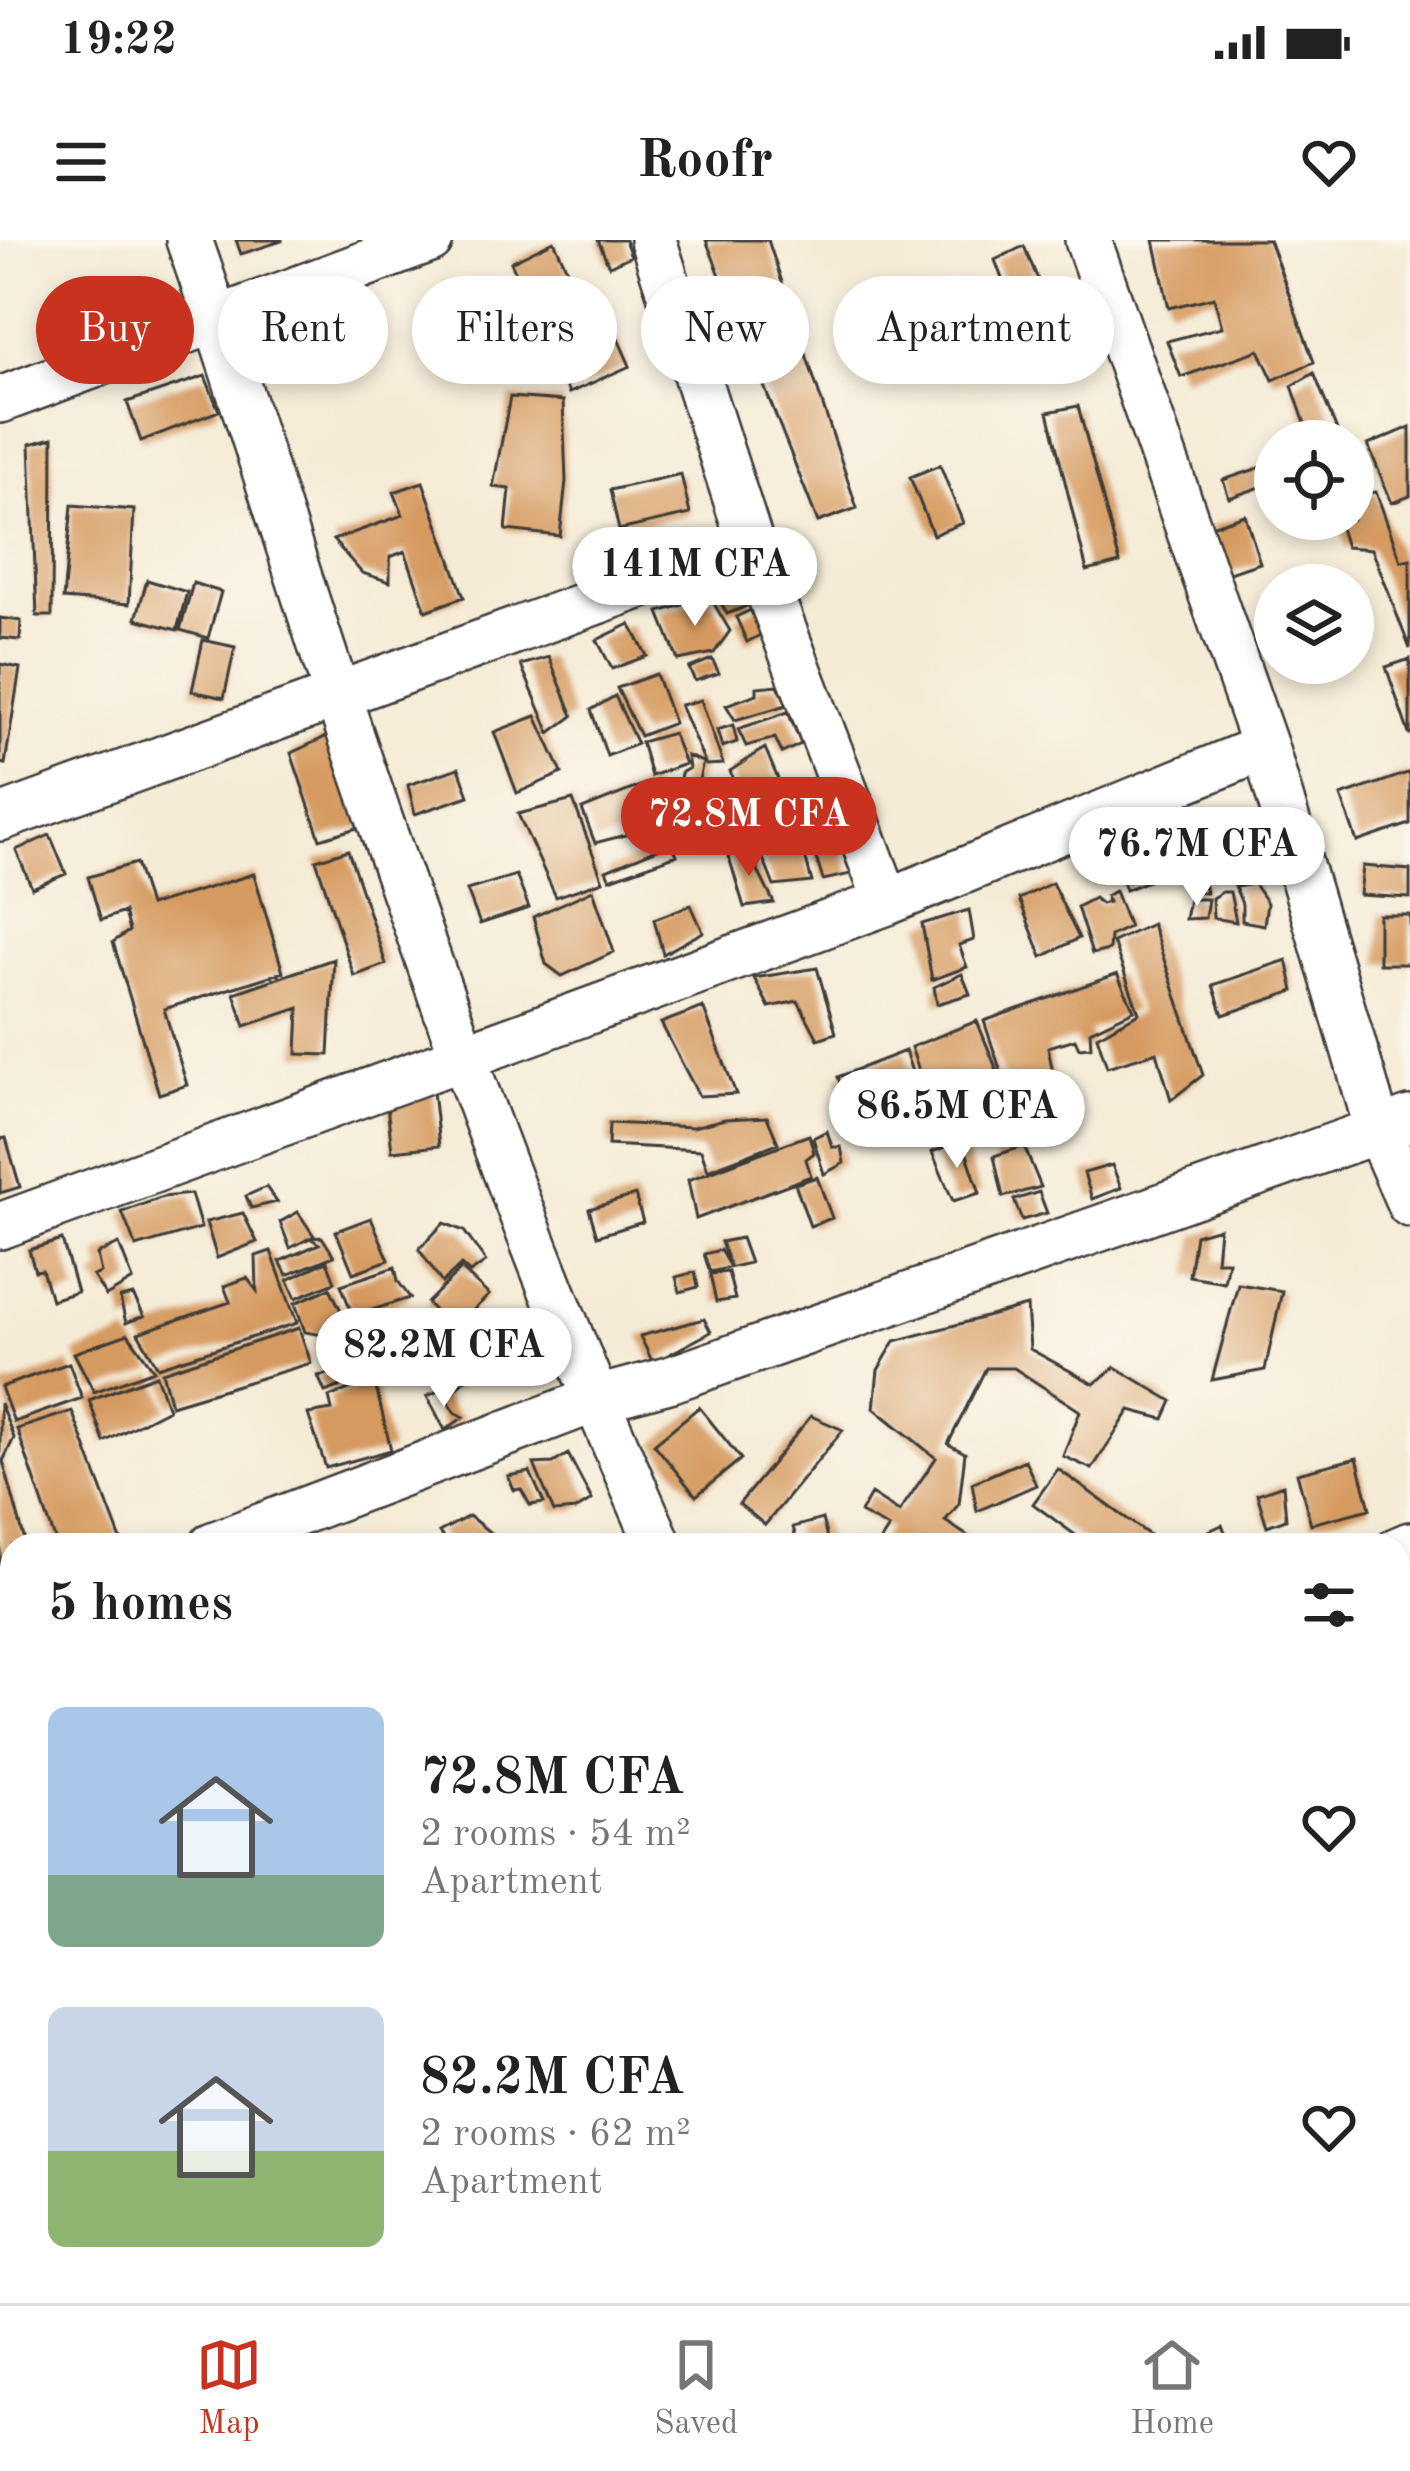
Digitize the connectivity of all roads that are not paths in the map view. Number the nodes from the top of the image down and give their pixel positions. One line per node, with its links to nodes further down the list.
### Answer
1 (190, 240): 6 (street)
2 (430, 240): 5 (street)
3 (653, 240): 9 (street)
4 (1088, 240): 11 (street)
5 (337, 276)
6 (218, 322): 8 (street)
7 (238, 384): 10 (street)
8 (0, 400)
9 (752, 545): 10 (street); 13 (street)
10 (338, 698): 12 (street); 14 (street)
11 (1265, 747): 13 (street); 15 (street)
12 (0, 818)
13 (887, 902): 14 (street)
14 (466, 1056): 17 (street); 18 (street)
15 (1394, 1124): 16 (street); 18 (street)
16 (1410, 1204)
17 (0, 1226)
18 (594, 1400): 19 (street); 20 (street)
19 (245, 1533)
20 (654, 1533)

